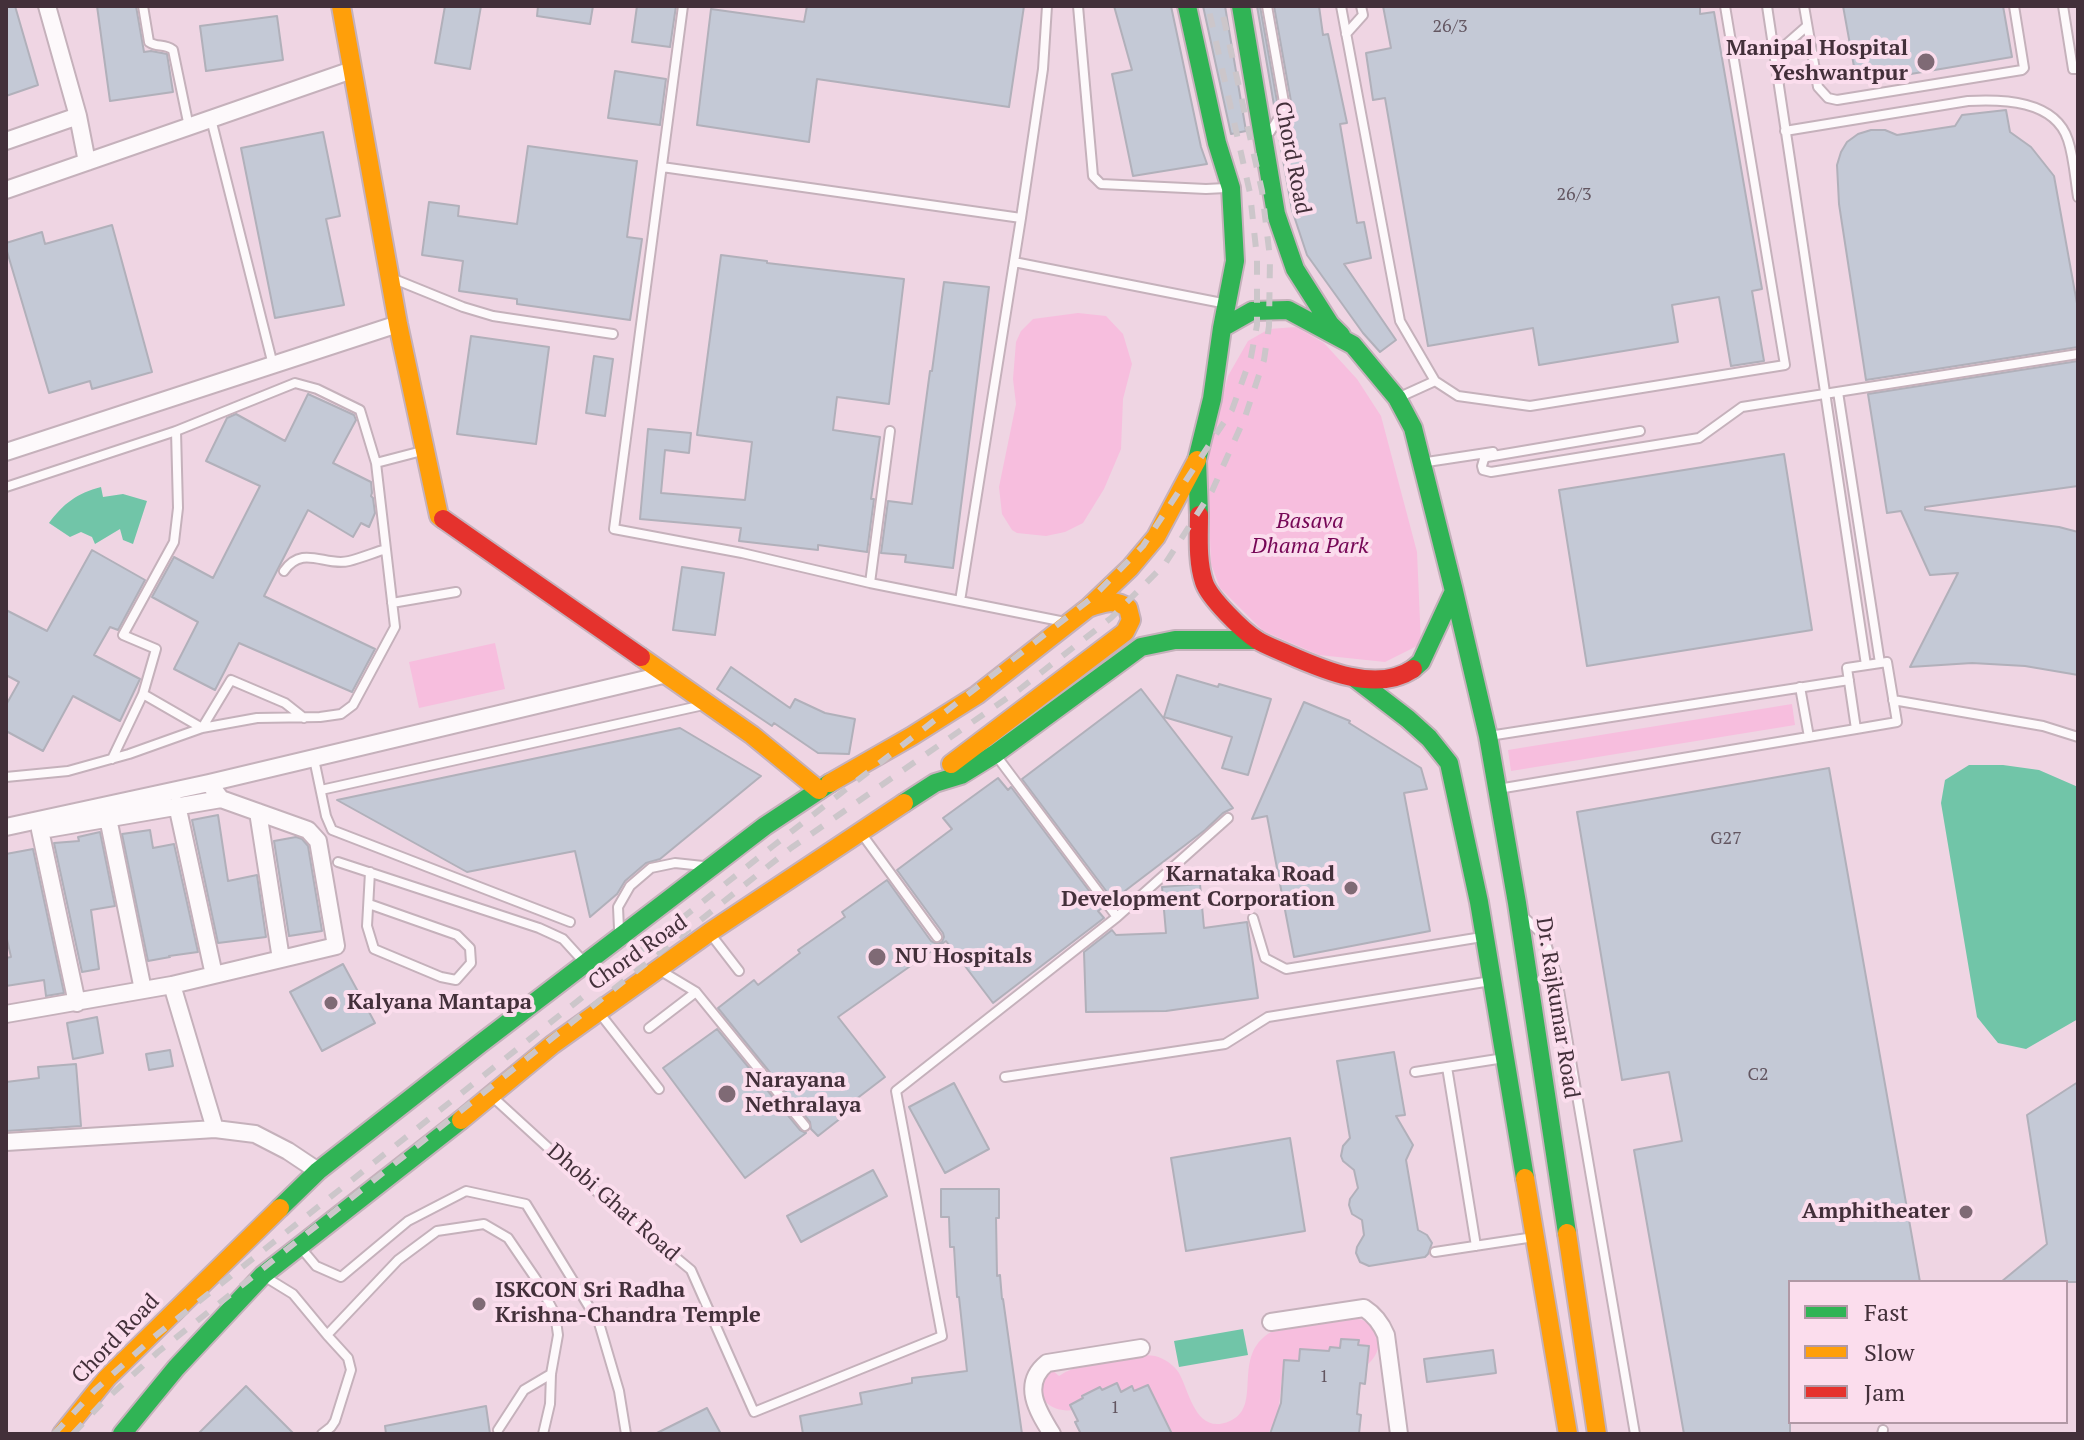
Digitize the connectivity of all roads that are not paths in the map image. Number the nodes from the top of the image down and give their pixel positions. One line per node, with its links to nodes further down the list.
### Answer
1 (47, 6): 22 (street)
2 (143, 6): 24 (lane)
3 (341, 6): 21 (main road)
4 (683, 6): 29 (lane)
5 (1047, 6): 33 (lane)
6 (1078, 6): 30 (lane)
7 (1187, 6): 30 (main road)
8 (1241, 6): 27 (main road, Chord Road)
9 (1267, 6): 27 (lane)
10 (1341, 6): 18 (lane)
11 (1361, 6): 18 (lane)
12 (1725, 6): 43 (lane)
13 (1767, 6): 19 (lane)
14 (1804, 6): 17 (lane)
15 (2014, 6): 17 (lane)
16 (2063, 6): 20 (lane)
17 (1807, 26): 19 (lane)
18 (1346, 34): 43 (lane)
19 (1774, 55): 25 (lane)
20 (2078, 69)
21 (352, 70): 23 (street); 35 (main road)
22 (78, 116): 26 (street); 28 (street)
23 (211, 119): 24 (street); 42 (lane)
24 (189, 127): 28 (street)
25 (1785, 131): 32 (lane); 45 (lane)
26 (6, 141)
27 (1264, 142): 40 (main road, Chord Road)
28 (87, 162): 31 (street)
29 (662, 167): 33 (lane); 57 (lane)
30 (1231, 188): 36 (main road)
31 (6, 190)
32 (2078, 197)
33 (1021, 218): 34 (lane)
34 (1014, 262): 36 (lane); 60 (lane)
35 (389, 277): 37 (main road); 39 (lane)
36 (1226, 304): 38 (main road)
37 (398, 324): 42 (street); 49 (main road)
38 (1222, 328): 40 (main road); 51 (main road)
39 (613, 334)
40 (1353, 345): 46 (main road, Chord Road)
41 (2078, 354): 44 (lane)
42 (273, 365): 50 (street)
43 (1435, 381): 46 (lane)
44 (1838, 392): 45 (lane); 65 (lane)
45 (1824, 394): 53 (lane); 66 (lane)
46 (1397, 398): 53 (main road, Chord Road)
47 (176, 431): 52 (lane); 54 (lane); 71 (lane)
48 (890, 431): 57 (lane)
49 (425, 450): 52 (lane); 67 (main road)
50 (6, 452)
51 (1197, 460): 62 (main road, Chord Road); 64 (main road)
52 (376, 463): 55 (lane)
53 (1422, 463): 58 (main road, Dr. Rajkumar Road)
54 (6, 487)
55 (386, 549): 56 (lane); 61 (lane)
56 (284, 571)
57 (870, 583): 60 (lane)
58 (1454, 591): 68 (main road); 77 (main road, Dr. Rajkumar Road)
59 (456, 592): 61 (lane)
60 (960, 601): 63 (lane)
61 (392, 603): 74 (lane)
62 (1088, 608): 63 (main road, Chord Road); 85 (main road)
63 (1070, 622): 88 (main road, Chord Road)
64 (1257, 640): 68 (main road); 80 (main road, Chord Road)
65 (1880, 663): 66 (lane); 72 (lane)
66 (1866, 665): 69 (lane)
67 (663, 675): 73 (main road); 81 (street)
68 (1356, 679): 108 (main road)
69 (1849, 680): 70 (lane); 76 (lane)
70 (1800, 687): 77 (lane); 78 (lane)
71 (143, 694): 75 (lane); 82 (lane)
72 (1893, 700): 76 (lane); 79 (lane)
73 (706, 704): 87 (lane); 88 (main road)
74 (304, 718): 75 (lane); 75 (lane)
75 (202, 728): 82 (lane)
76 (1856, 729): 78 (lane)
77 (1488, 736): 86 (main road, Dr. Rajkumar Road)
78 (1809, 737): 86 (lane)
79 (2078, 737)
80 (995, 754): 85 (main road, Chord Road); 103 (lane)
81 (314, 758): 84 (street); 87 (lane)
82 (112, 759): 83 (lane)
83 (6, 777)
84 (209, 783): 89 (street); 94 (street)
85 (935, 783): 96 (main road, Chord Road)
86 (1497, 789): 102 (main road, Dr. Rajkumar Road)
87 (321, 790): 105 (lane)
88 (819, 790): 99 (main road, Chord Road)
89 (221, 799): 90 (street); 91 (street)
90 (177, 805): 92 (street); 114 (street)
91 (258, 812): 110 (street); 110 (street)
92 (108, 818): 95 (street); 117 (street)
93 (1228, 818): 103 (lane)
94 (6, 827)
95 (40, 830): 97 (street); 119 (street)
96 (861, 833): 106 (main road, Chord Road); 107 (lane)
97 (6, 836)
98 (338, 862): 100 (lane)
99 (711, 867): 109 (main road, Chord Road); 109 (lane)
100 (370, 872): 101 (lane); 111 (lane)
101 (369, 904): 101 (lane)
102 (1518, 912): 151 (main road, Dr. Rajkumar Road); 152 (lane)
103 (1117, 917): 128 (lane, Dhobi Ghat Road)
104 (1253, 918): 108 (lane)
105 (570, 922)
106 (710, 932): 112 (main road, Chord Road); 113 (lane)
107 (937, 937)
108 (1484, 937): 115 (main road)
109 (619, 938): 111 (main road, Chord Road)
110 (281, 959): 114 (street)
111 (585, 964): 132 (main road, Chord Road)
112 (657, 969): 118 (lane); 120 (main road, Chord Road)
113 (739, 971)
114 (214, 975): 116 (street)
115 (1492, 981): 123 (main road); 126 (lane)
116 (172, 985): 117 (street); 130 (street)
117 (143, 990): 119 (street)
118 (696, 992): 122 (lane); 129 (lane)
119 (77, 1003): 121 (street)
120 (598, 1011): 127 (lane); 128 (main road, Chord Road)
121 (6, 1014)
122 (649, 1028)
123 (1505, 1058): 124 (lane); 133 (main road)
124 (1447, 1067): 125 (lane); 134 (lane)
125 (1415, 1072)
126 (1005, 1077)
127 (659, 1089)
128 (492, 1096): 135 (main road, Chord Road)
129 (805, 1126)
130 (215, 1129): 131 (street); 132 (street)
131 (6, 1142)
132 (318, 1171): 143 (main road, Chord Road)
133 (1535, 1237): 134 (lane); 150 (main road)
134 (1476, 1246): 136 (lane)
135 (301, 1247): 137 (main road, Chord Road); 147 (lane)
136 (1435, 1252)
137 (263, 1275): 139 (lane); 144 (main road, Chord Road)
138 (1271, 1322): 149 (street)
139 (327, 1335): 141 (lane); 145 (lane)
140 (1141, 1348): 148 (street)
141 (551, 1374): 142 (lane); 146 (lane)
142 (498, 1430)
143 (62, 1434)
144 (122, 1434)
145 (322, 1434)
146 (543, 1434)
147 (626, 1434)
148 (1052, 1434)
149 (1399, 1434)
150 (1568, 1434)
151 (1597, 1434)
152 (1635, 1434)

